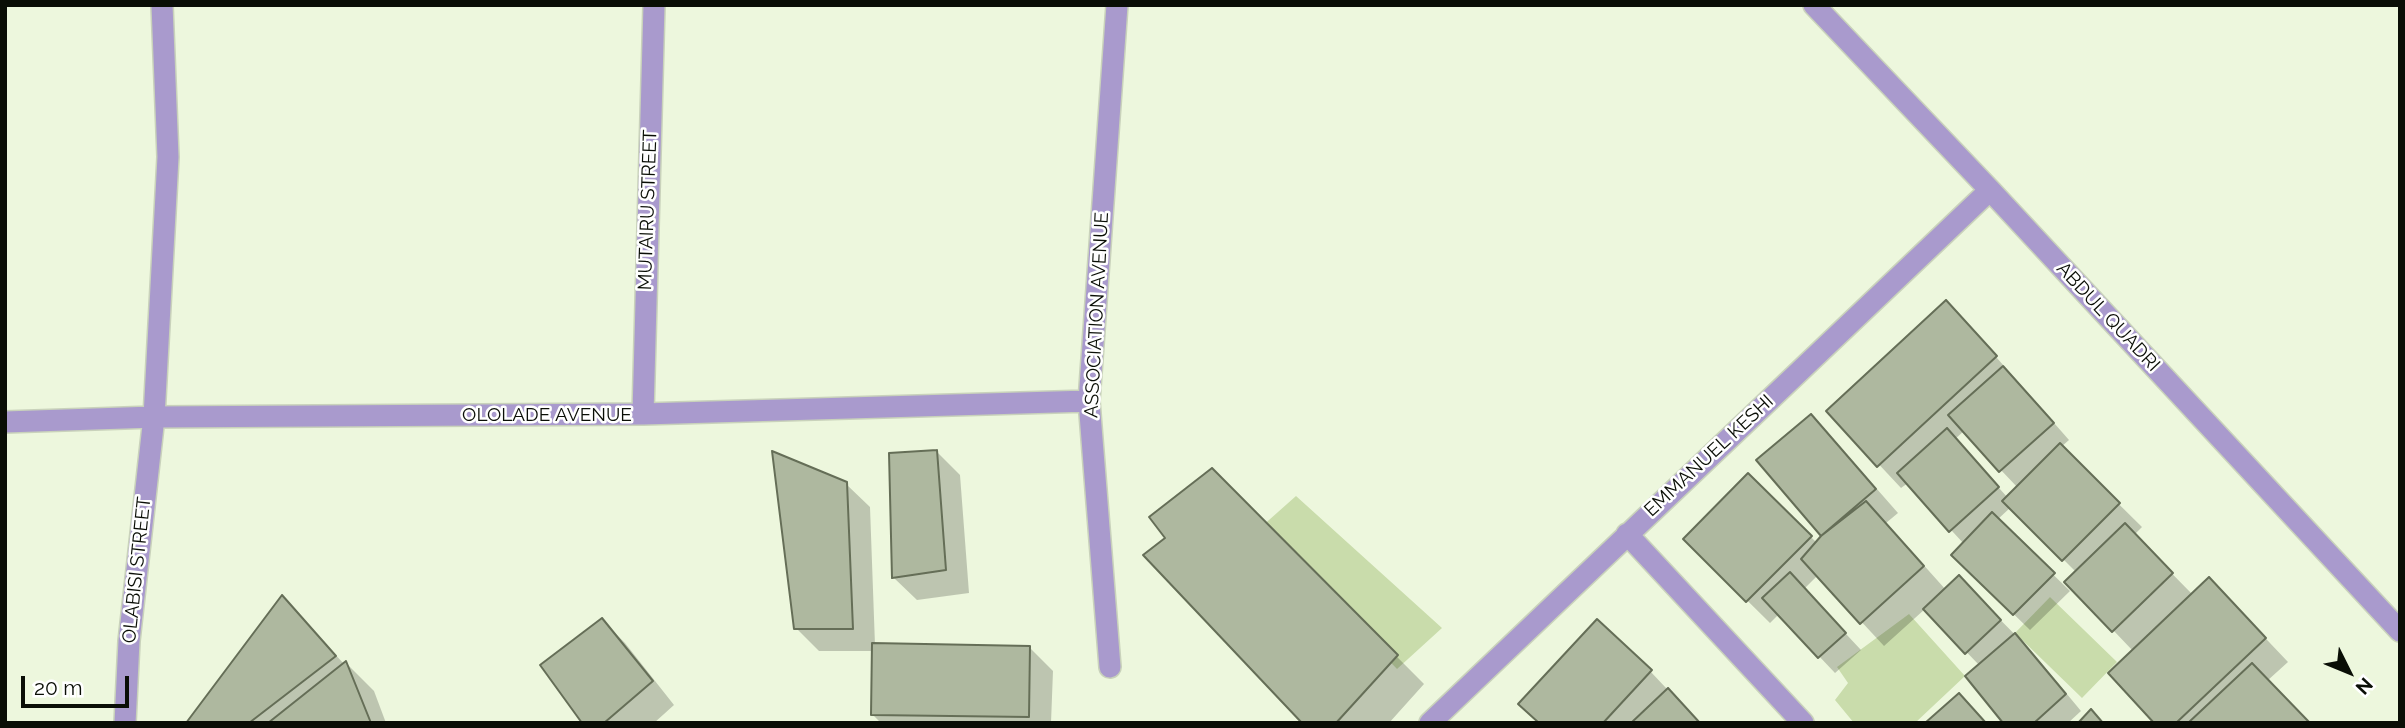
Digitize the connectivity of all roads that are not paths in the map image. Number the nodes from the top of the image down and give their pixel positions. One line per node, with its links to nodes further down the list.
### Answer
1 (162, 5): 8 (street, OLABISI STREET)
2 (654, 5): 7 (street, MUTAIRU STREET)
3 (1117, 5): 6 (street, ASSOCIATION AVENUE)
4 (1814, 5): 5 (street, ABDUL QUADRI)
5 (1990, 190): 10 (street, EMMANUEL KESHI); 11 (street, ABDUL QUADRI)
6 (1089, 401): 7 (street, OLOLADE AVENUE); 12 (street, ASSOCIATION AVENUE)
7 (643, 414): 8 (street, OLOLADE AVENUE)
8 (154, 417): 9 (street, OLOLADE AVENUE); 13 (street, OLABISI STREET)
9 (5, 422)
10 (1627, 534): 14 (street, EMMANUEL KESHI); 15 (street)
11 (2400, 631)
12 (1110, 667)
13 (125, 723)
14 (1430, 723)
15 (1803, 723)

